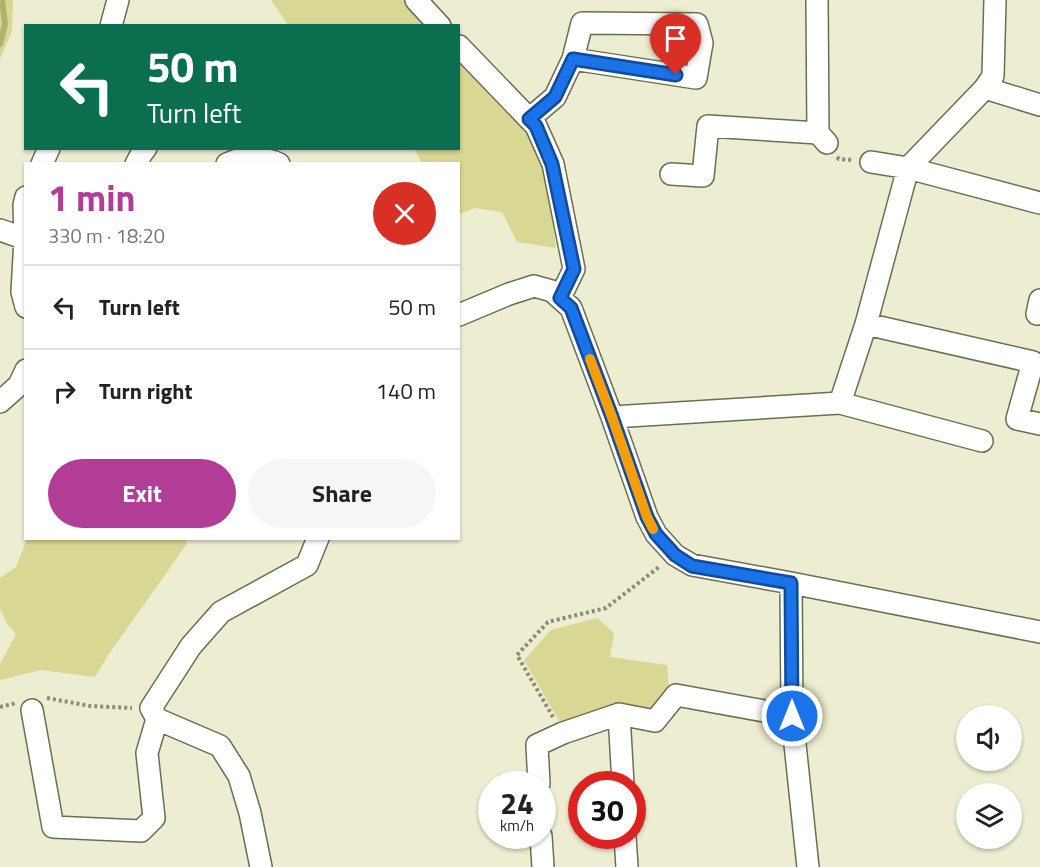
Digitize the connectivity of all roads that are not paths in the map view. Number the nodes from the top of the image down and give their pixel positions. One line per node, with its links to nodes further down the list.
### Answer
1 (118, 0): 5 (street)
2 (416, 0): 6 (street)
3 (817, 0): 16 (street)
4 (995, 0): 9 (street)
5 (112, 24)
6 (438, 24)
7 (460, 47): 11 (street)
8 (573, 59): 8 (street); 11 (street)
9 (985, 88): 10 (street); 15 (street)
10 (1040, 105)
11 (529, 119): 21 (street)
12 (233, 162): 13 (street)
13 (273, 162)
14 (871, 162): 15 (street)
15 (908, 168): 17 (street); 24 (street)
16 (671, 174)
17 (1040, 203)
18 (0, 230): 19 (street)
19 (24, 239)
20 (24, 257): 22 (street)
21 (560, 298): 23 (street); 28 (street)
22 (24, 300)
23 (460, 315)
24 (866, 324): 27 (street); 29 (street)
25 (24, 375): 26 (street)
26 (0, 402)
27 (840, 403): 28 (street); 30 (street)
28 (612, 417): 32 (street)
29 (1040, 424)
30 (982, 441)
31 (317, 540): 35 (street)
32 (791, 583): 33 (street); 37 (street)
33 (1040, 632)
34 (33, 703): 35 (street)
35 (154, 713): 42 (street)
36 (619, 714): 37 (street); 38 (street); 39 (street)
37 (792, 716): 45 (street)
38 (538, 771)
39 (622, 771)
40 (542, 849): 43 (street)
41 (626, 849): 44 (street)
42 (261, 867)
43 (543, 867)
44 (627, 867)
45 (808, 867)

